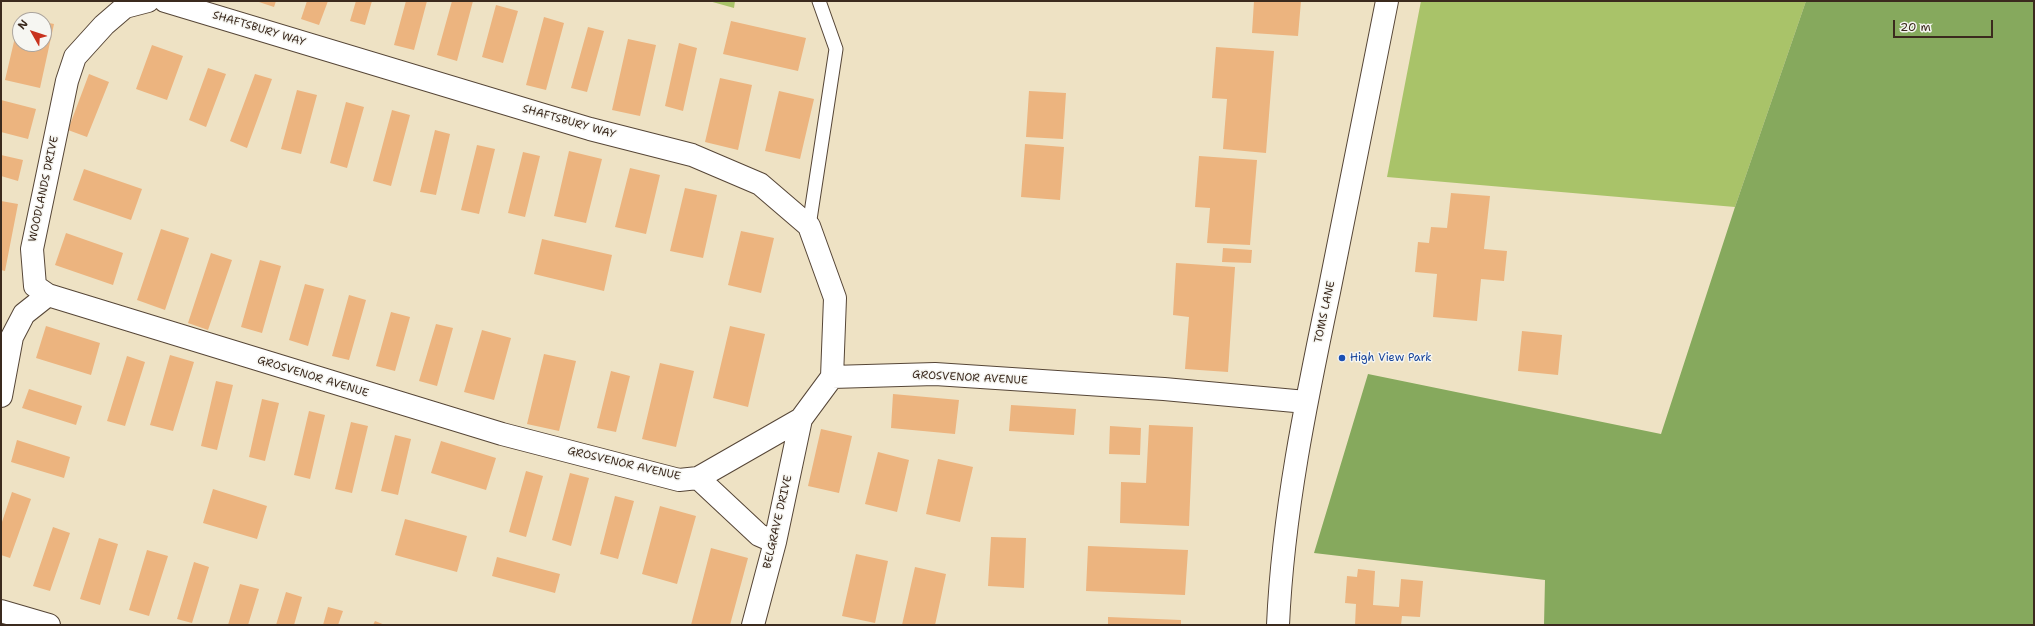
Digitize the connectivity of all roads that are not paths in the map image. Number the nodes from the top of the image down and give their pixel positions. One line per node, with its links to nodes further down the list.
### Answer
1 (148, 1): 6 (street, WOODLANDS DRIVE)
2 (165, 1): 5 (street, SHAFTSBURY WAY)
3 (819, 1): 5 (lane)
4 (1387, 1): 9 (street, TOMS LANE)
5 (809, 226): 7 (street, SHAFTSBURY WAY)
6 (48, 296): 8 (street); 11 (street, GROSVENOR AVENUE)
7 (832, 377): 9 (street, GROSVENOR AVENUE); 10 (street, GROSVENOR AVENUE)
8 (1, 396)
9 (1306, 402): 16 (street, TOMS LANE)
10 (801, 419): 11 (street, GROSVENOR AVENUE); 12 (street, BELGRAVE DRIVE)
11 (698, 478): 12 (street)
12 (775, 542): 15 (street, BELGRAVE DRIVE)
13 (1, 611): 14 (street)
14 (49, 625)
15 (754, 625)
16 (1278, 625)

